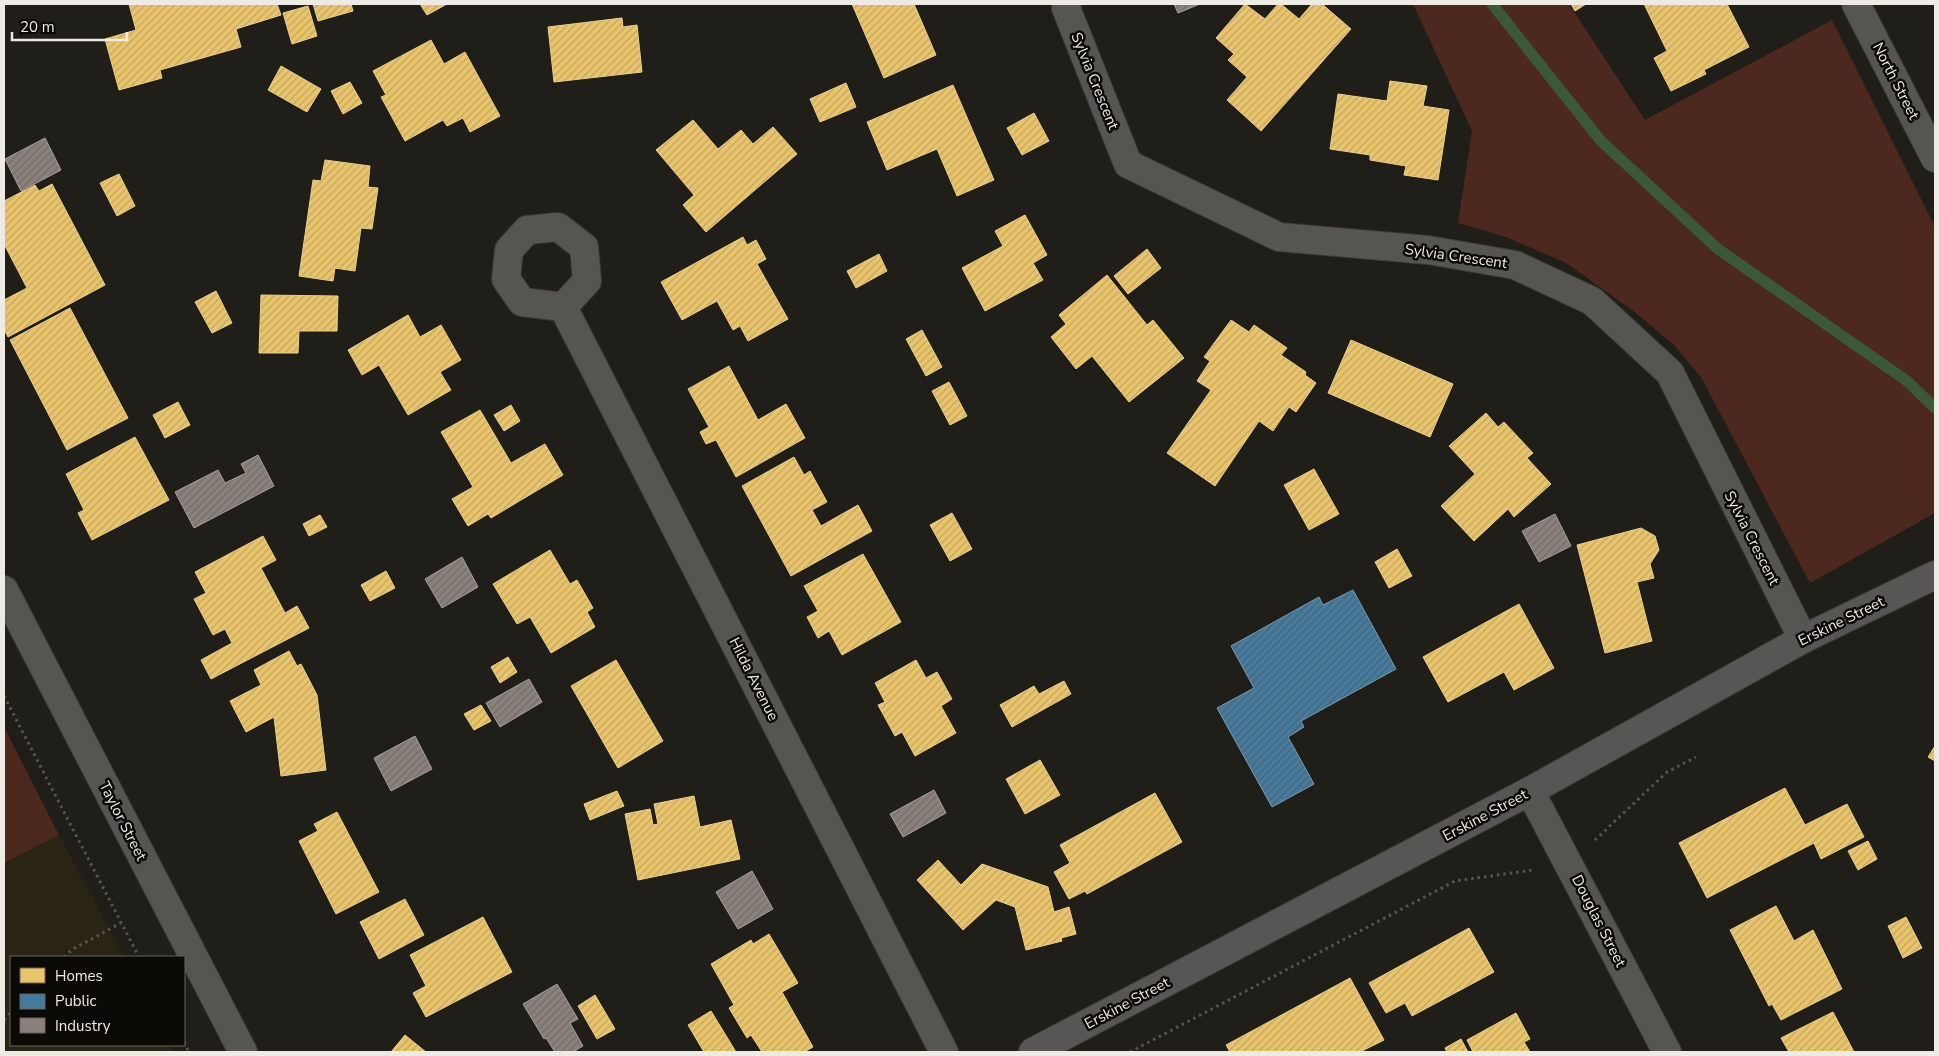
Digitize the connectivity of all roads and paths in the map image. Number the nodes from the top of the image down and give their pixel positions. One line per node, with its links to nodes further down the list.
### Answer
1 (1067, 4): 7 (street, Sylvia Crescent)
2 (1856, 4): 3 (street, North Street)
3 (1935, 158)
4 (563, 307): 17 (street, Hilda Avenue)
5 (1935, 575): 7 (street, Erskine Street)
6 (4, 590): 16 (street, Taylor Street)
7 (1803, 639): 10 (street, Erskine Street)
8 (4, 696): 13 (path)
9 (1696, 757): 11 (path)
10 (1530, 791): 18 (street, Erskine Street); 20 (street, Douglas Street)
11 (1589, 844)
12 (1536, 869): 19 (path)
13 (121, 923): 14 (path); 15 (path)
14 (65, 956)
15 (138, 956)
16 (243, 1052)
17 (944, 1052)
18 (1033, 1052)
19 (1130, 1052)
20 (1667, 1052)

